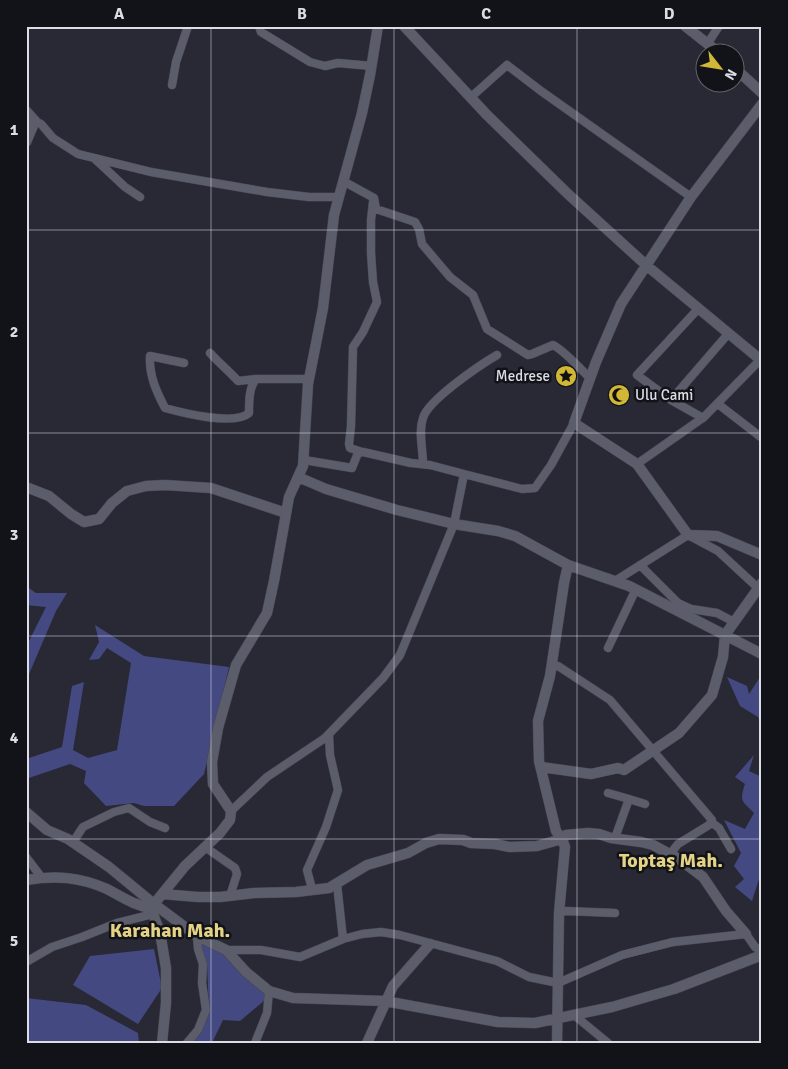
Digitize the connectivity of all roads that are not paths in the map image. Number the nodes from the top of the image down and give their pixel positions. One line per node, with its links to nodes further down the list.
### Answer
1 (188, 26): 11 (street)
2 (259, 26): 9 (street)
3 (378, 26): 9 (street)
4 (404, 26): 13 (street)
5 (685, 26): 7 (street)
6 (719, 26): 8 (street)
7 (705, 42)
8 (709, 42)
9 (372, 66): 19 (street)
10 (746, 78): 12 (street)
11 (172, 85)
12 (762, 93)
13 (470, 98): 22 (street); 24 (street)
14 (761, 107): 22 (street)
15 (26, 111): 16 (street)
16 (35, 121): 17 (street); 18 (street)
17 (26, 142)
18 (96, 159): 20 (street); 21 (street)
19 (343, 181): 20 (street); 23 (street)
20 (339, 196): 33 (street)
21 (140, 197)
22 (691, 197): 24 (street)
23 (374, 198): 31 (street); 39 (street)
24 (646, 264): 25 (street); 31 (street)
25 (698, 309): 26 (street); 34 (street)
26 (728, 334): 29 (street); 34 (street)
27 (210, 353): 32 (street)
28 (497, 355): 41 (street)
29 (761, 360): 35 (street)
30 (184, 363): 32 (street)
31 (590, 378): 37 (street)
32 (256, 379): 33 (street)
33 (309, 379): 40 (street)
34 (672, 400): 36 (street)
35 (718, 404): 36 (street); 38 (street)
36 (703, 418): 42 (street)
37 (574, 423): 42 (street); 43 (street)
38 (762, 438)
39 (362, 452): 40 (street); 41 (street)
40 (304, 460): 44 (street)
41 (423, 464): 43 (street)
42 (637, 464): 48 (street)
43 (464, 474): 47 (street)
44 (298, 477): 46 (street); 47 (street)
45 (26, 487): 46 (street)
46 (286, 513): 67 (street)
47 (454, 524): 50 (street); 60 (street)
48 (688, 535): 49 (street); 51 (street); 53 (street)
49 (762, 555)
50 (568, 565): 52 (street); 59 (street)
51 (640, 565): 52 (street); 55 (street)
52 (616, 581): 54 (street)
53 (761, 588): 55 (street)
54 (636, 589): 56 (street); 57 (street)
55 (734, 622): 56 (street)
56 (726, 635): 58 (street); 61 (street)
57 (608, 648)
58 (762, 654)
59 (552, 667): 61 (street); 62 (street)
60 (329, 735): 67 (street); 80 (street)
61 (653, 751): 62 (street); 68 (street)
62 (541, 767): 71 (street)
63 (608, 793): 64 (street)
64 (630, 799): 65 (street); 70 (street)
65 (645, 804)
66 (26, 812): 72 (street)
67 (231, 812): 73 (street)
68 (711, 822): 74 (street); 75 (street)
69 (165, 828): 72 (street)
70 (615, 838): 71 (street); 75 (street)
71 (562, 840): 79 (street); 84 (street)
72 (73, 842): 83 (street)
73 (205, 846): 81 (street); 82 (street)
74 (731, 849)
75 (670, 854): 86 (street)
76 (26, 857): 77 (street)
77 (42, 878): 78 (street); 83 (street)
78 (26, 880)
79 (337, 884): 80 (street); 88 (street)
80 (312, 890): 82 (street)
81 (162, 894): 82 (street); 83 (street)
82 (230, 896)
83 (154, 909): 87 (street); 93 (street); 99 (street)
84 (559, 913): 85 (street); 94 (street)
85 (615, 913)
86 (746, 934): 91 (street); 94 (street)
87 (197, 936): 90 (street); 100 (street)
88 (342, 939): 89 (street); 90 (street)
89 (430, 944): 94 (street); 96 (street)
90 (226, 950): 95 (street)
91 (762, 951)
92 (762, 955): 97 (street)
93 (26, 962)
94 (558, 983): 98 (street)
95 (269, 991): 96 (street); 101 (street)
96 (385, 1001): 98 (street); 102 (street)
97 (574, 1015): 98 (street); 104 (street)
98 (556, 1018): 103 (street)
99 (162, 1043)
100 (187, 1043)
101 (255, 1043)
102 (367, 1043)
103 (557, 1043)
104 (608, 1043)

